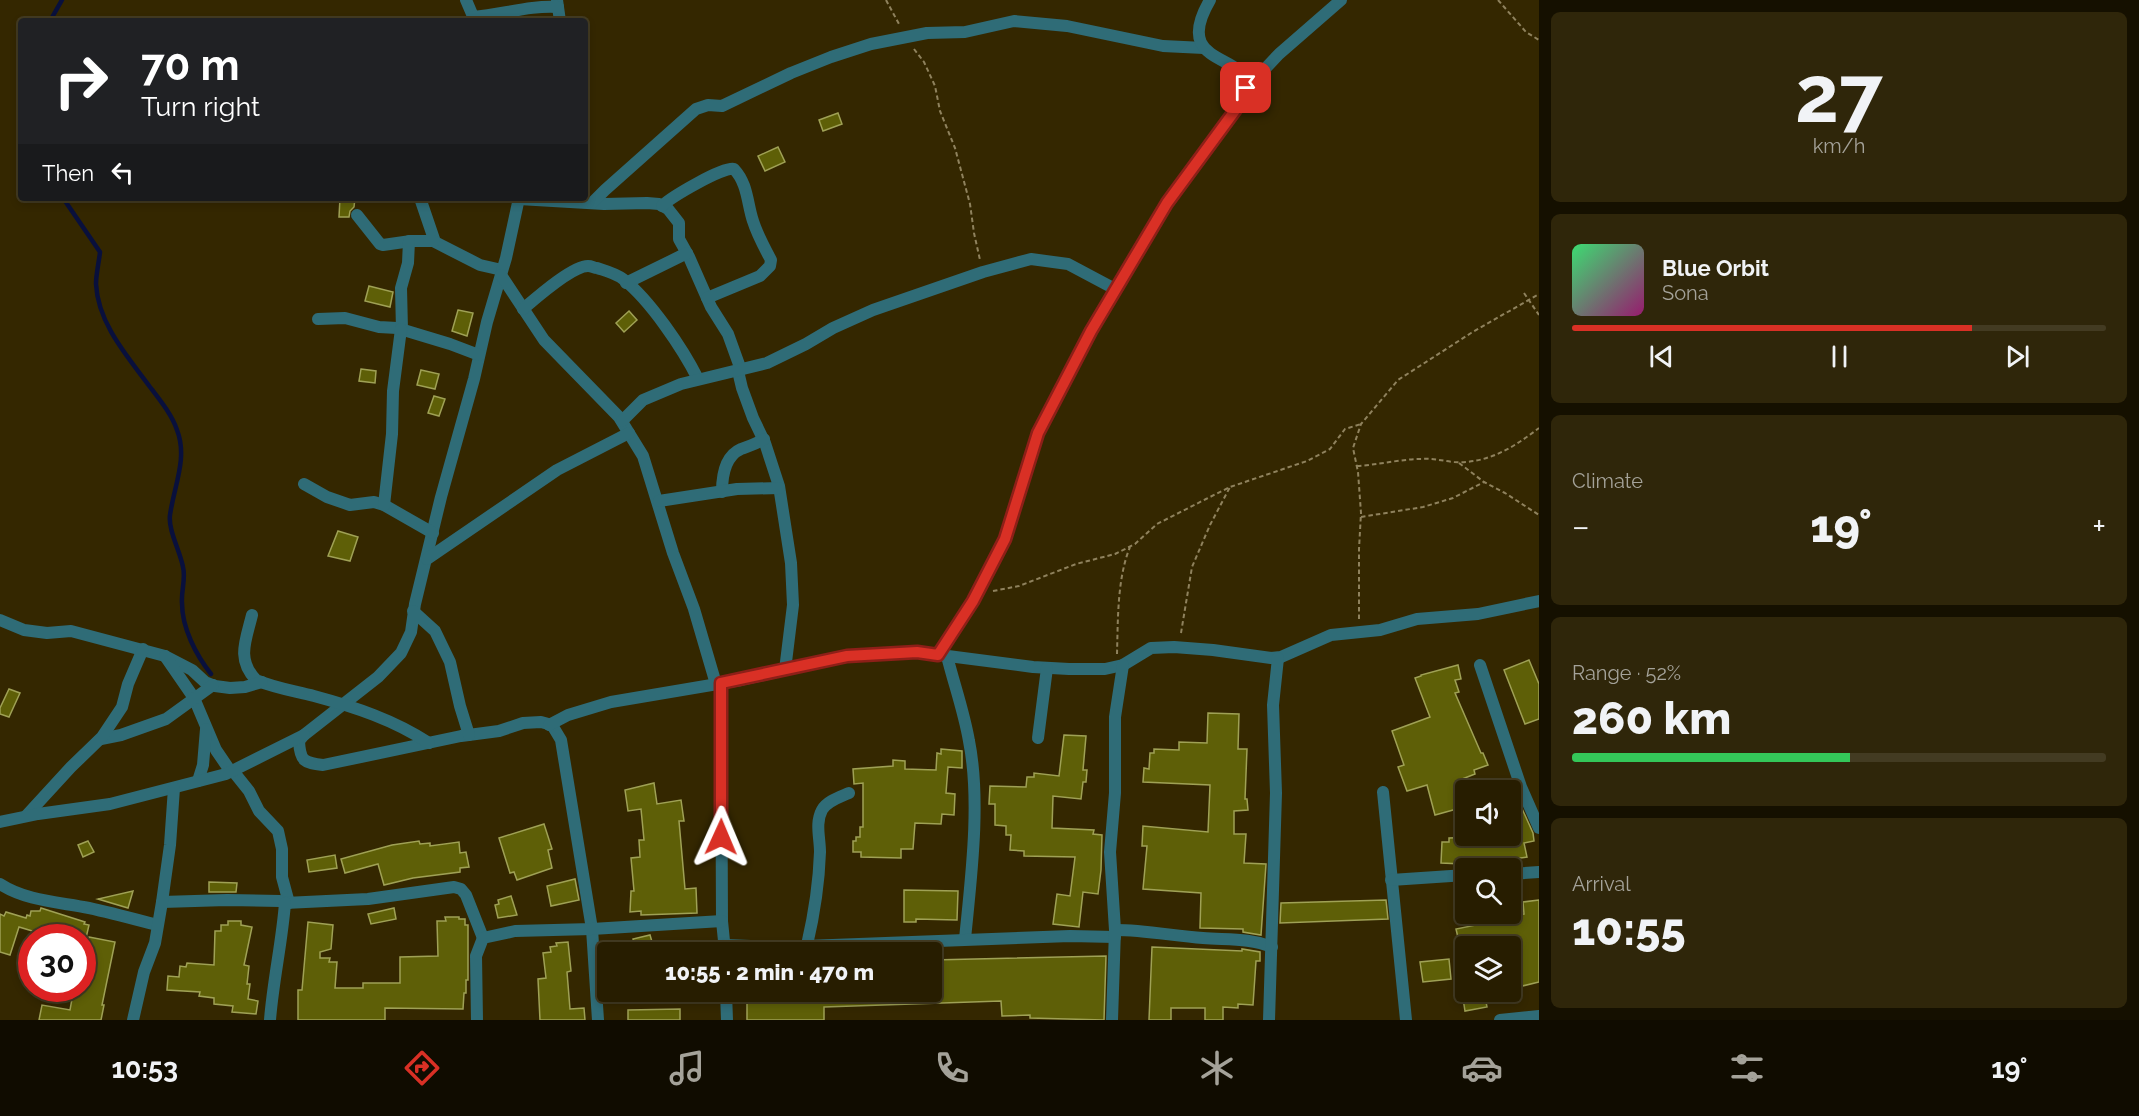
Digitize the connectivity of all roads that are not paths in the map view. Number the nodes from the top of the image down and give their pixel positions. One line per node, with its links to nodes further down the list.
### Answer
1 (466, 0): 5 (street)
2 (1210, 0): 8 (street)
3 (1341, 0): 9 (street)
4 (558, 2): 6 (street); 7 (street)
5 (474, 18)
6 (480, 18)
7 (560, 18)
8 (1204, 48): 9 (street); 13 (street)
9 (1246, 88): 21 (street)
10 (421, 201): 17 (street)
11 (519, 201): 19 (street)
12 (556, 201): 13 (street)
13 (592, 203): 14 (street)
14 (662, 206): 18 (street); 22 (street)
15 (357, 215): 16 (street)
16 (409, 241): 17 (street); 25 (street)
17 (434, 241): 19 (street)
18 (687, 253): 20 (street); 22 (street)
19 (501, 272): 23 (street); 26 (street)
20 (626, 283): 23 (street); 28 (street)
21 (1115, 289): 27 (street); 44 (street)
22 (707, 298): 27 (street)
23 (523, 309): 29 (street)
24 (318, 319): 25 (street)
25 (401, 330): 26 (street); 36 (street)
26 (479, 355): 37 (street)
27 (740, 370): 28 (street); 31 (street)
28 (698, 380): 29 (street)
29 (622, 421): 30 (street)
30 (629, 434): 35 (street); 38 (street)
31 (764, 439): 33 (street); 34 (street)
32 (304, 484): 36 (street)
33 (779, 488): 34 (street); 50 (street)
34 (722, 492): 35 (street)
35 (659, 501): 52 (street)
36 (384, 505): 37 (street)
37 (433, 533): 38 (street)
38 (427, 559): 40 (street)
39 (1539, 601): 46 (street)
40 (414, 611): 55 (street); 59 (street)
41 (252, 615): 51 (street)
42 (0, 620): 43 (street)
43 (143, 649): 45 (street); 61 (street)
44 (942, 655): 49 (street); 50 (street); 83 (street)
45 (165, 656): 53 (street); 54 (street)
46 (1278, 657): 48 (street); 87 (street)
47 (1480, 664): 70 (street)
48 (1120, 666): 49 (street); 81 (street)
49 (1047, 668): 60 (street)
50 (785, 670): 52 (street)
51 (262, 682): 53 (street); 55 (street)
52 (718, 683): 56 (street); 78 (street)
53 (213, 685): 54 (street)
54 (194, 698): 57 (street); 61 (street)
55 (345, 704): 58 (street); 62 (street)
56 (549, 725): 59 (street); 80 (street)
57 (206, 729): 63 (street); 64 (street)
58 (304, 735): 62 (street); 63 (street)
59 (470, 735): 62 (street)
60 (1038, 738)
61 (101, 739): 68 (street)
62 (429, 743)
63 (232, 772): 64 (street); 77 (street)
64 (198, 781): 65 (street)
65 (174, 788): 68 (street); 76 (street)
66 (1383, 792): 74 (street)
67 (849, 793): 85 (street)
68 (26, 816): 69 (street)
69 (0, 822)
70 (1539, 828)
71 (1539, 862): 72 (street)
72 (1533, 873)
73 (1455, 877): 74 (street)
74 (1391, 880): 97 (street)
75 (0, 884): 79 (street)
76 (162, 902): 77 (street); 79 (street)
77 (287, 903): 82 (street); 91 (street)
78 (722, 921): 80 (street); 84 (street)
79 (157, 925): 90 (street)
80 (592, 929): 82 (street); 93 (street)
81 (1115, 933): 83 (street); 87 (street); 95 (street)
82 (483, 938): 92 (street)
83 (965, 939): 86 (street)
84 (724, 942)
85 (808, 942)
86 (886, 942)
87 (1272, 947): 96 (street)
88 (727, 1002): 94 (street)
89 (1539, 1016): 98 (street)
90 (133, 1020)
91 (270, 1020)
92 (477, 1020)
93 (598, 1020)
94 (728, 1020)
95 (1112, 1020)
96 (1269, 1020)
97 (1406, 1020)
98 (1500, 1020)

